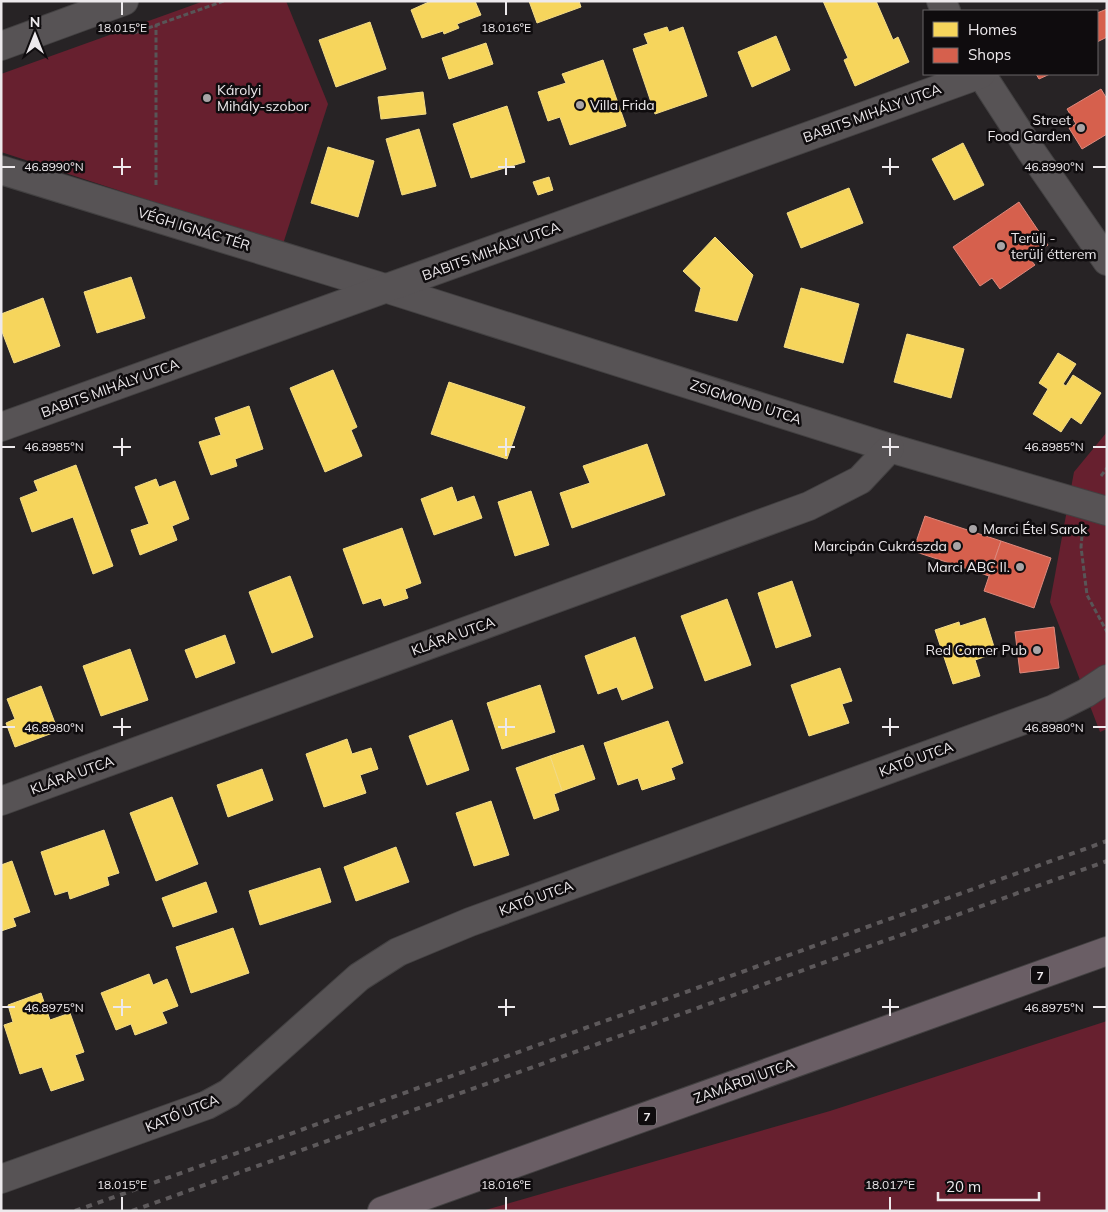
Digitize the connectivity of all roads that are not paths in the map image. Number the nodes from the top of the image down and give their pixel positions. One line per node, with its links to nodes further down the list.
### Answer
1 (124, 1): 2 (street)
2 (1, 46)
3 (978, 75): 7 (street, BABITS MIHÁLY UTCA)
4 (982, 75): 6 (street)
5 (1, 170): 7 (street, VÉGH IGNÁC TÉR)
6 (1107, 261)
7 (388, 289): 8 (street, BABITS MIHÁLY UTCA); 9 (street, ZSIGMOND UTCA)
8 (1, 427)
9 (890, 448): 10 (street, ZSIGMOND UTCA); 12 (street, KLÁRA UTCA)
10 (1097, 508)
11 (1107, 679): 14 (street, KATÓ UTCA)
12 (1, 801)
13 (1107, 951): 15 (main road, ZAMÁRDI UTCA / 7)
14 (1, 1180)
15 (382, 1211)

